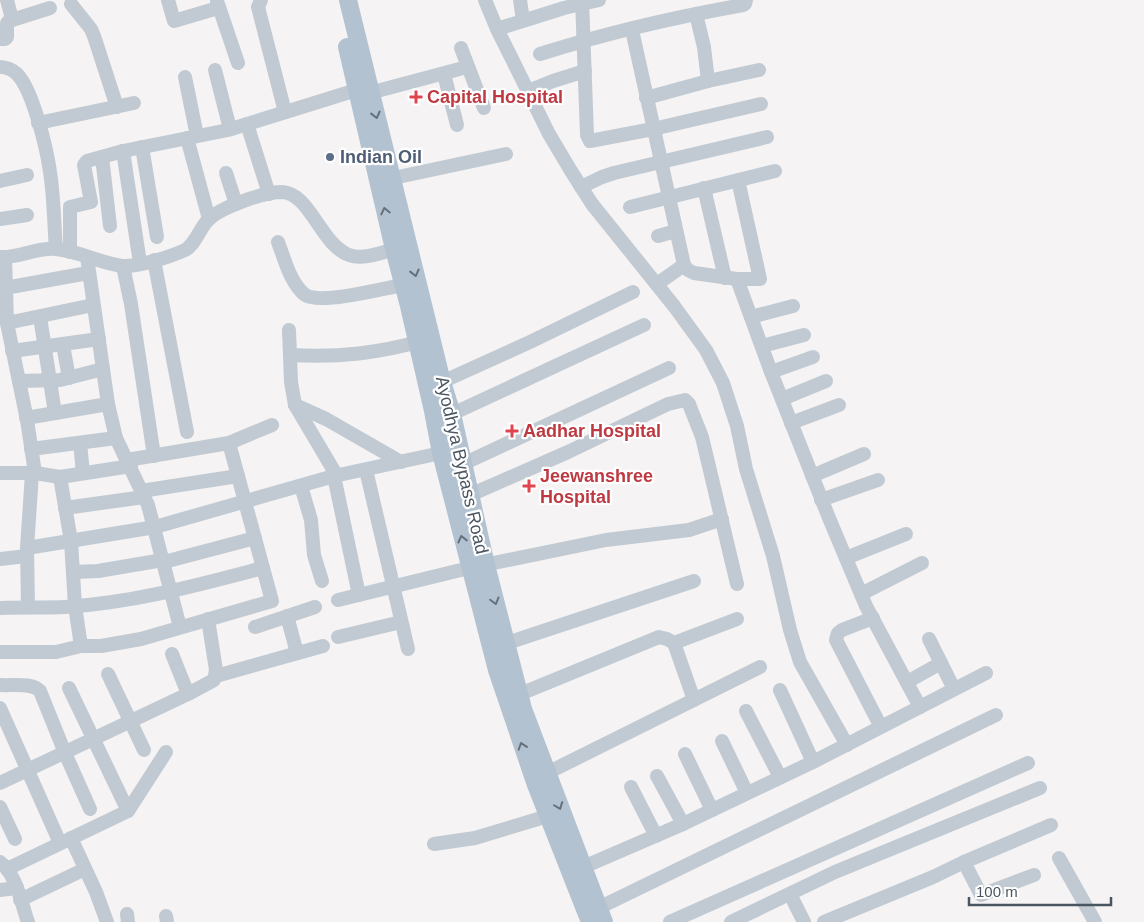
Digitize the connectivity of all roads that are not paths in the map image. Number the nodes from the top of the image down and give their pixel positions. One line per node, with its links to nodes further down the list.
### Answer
1 (7, 0): 15 (street)
2 (168, 0): 12 (street)
3 (261, 0): 39 (street)
4 (336, 0): 32 (main road, Ayodhya Bypass Road)
5 (348, 0): 32 (main road, Ayodhya Bypass Road)
6 (485, 0): 17 (street)
7 (520, 0): 16 (street)
8 (599, 0): 10 (street)
9 (746, 0): 14 (street)
10 (582, 2): 16 (street); 20 (street)
11 (71, 4): 37 (street)
12 (217, 4): 23 (street)
13 (50, 8): 15 (street)
14 (696, 14): 18 (street); 31 (street)
15 (12, 19): 19 (street)
16 (523, 20): 17 (street)
17 (497, 29): 33 (street)
18 (632, 30): 20 (street); 34 (street)
19 (0, 39)
20 (584, 40): 22 (street); 28 (street)
21 (461, 48): 25 (street)
22 (540, 54)
23 (238, 63)
24 (0, 67): 40 (street)
25 (467, 67): 29 (street); 38 (street)
26 (215, 70): 43 (street)
27 (759, 70): 31 (street)
28 (585, 71): 33 (street); 44 (street)
29 (444, 74): 32 (street); 42 (street)
30 (185, 77): 45 (street)
31 (708, 81): 34 (street)
32 (364, 91): 39 (street); 55 (main road, Ayodhya Bypass Road)
33 (528, 91): 58 (street)
34 (646, 98): 44 (street)
35 (134, 103): 37 (street)
36 (762, 104): 44 (street)
37 (117, 107): 40 (street)
38 (484, 108)
39 (285, 112): 41 (street)
40 (38, 123): 72 (street)
41 (247, 124): 43 (street); 60 (street)
42 (457, 125)
43 (230, 129): 45 (street)
44 (653, 129): 51 (street)
45 (192, 136): 47 (street); 66 (street)
46 (767, 137): 51 (street)
47 (142, 147): 48 (street); 70 (street)
48 (122, 151): 50 (street); 78 (street)
49 (506, 154): 55 (street)
50 (102, 157): 67 (street); 74 (street)
51 (660, 161): 58 (street); 61 (street)
52 (775, 171): 56 (street)
53 (226, 174): 62 (street)
54 (27, 175): 57 (street)
55 (385, 180): 73 (main road, Ayodhya Bypass Road, one-way to 55); 96 (main road, Ayodhya Bypass Road, one-way to 96)
56 (738, 180): 59 (street); 82 (street)
57 (0, 181)
58 (581, 187): 84 (street)
59 (704, 188): 61 (street); 82 (street)
60 (269, 194): 62 (street); 73 (street)
61 (668, 197): 63 (street); 68 (street)
62 (236, 204): 66 (street)
63 (630, 207)
64 (27, 215): 65 (street)
65 (0, 219)
66 (209, 219): 77 (street)
67 (110, 226)
68 (676, 231): 69 (street); 79 (street)
69 (658, 236)
70 (157, 237)
71 (278, 242): 83 (street)
72 (56, 249): 74 (street); 75 (street)
73 (394, 250): 83 (main road, Ayodhya Bypass Road)
74 (70, 252): 76 (street)
75 (2, 257): 85 (street)
76 (87, 257): 80 (street); 81 (street)
77 (154, 260): 78 (street); 120 (street)
78 (140, 263): 80 (street)
79 (684, 265): 82 (street); 84 (street)
80 (123, 266): 128 (street)
81 (88, 273): 85 (street); 87 (street)
82 (731, 278): 90 (street)
83 (403, 284): 96 (main road, Ayodhya Bypass Road)
84 (657, 284): 210 (street)
85 (5, 288): 91 (street)
86 (633, 292): 110 (street)
87 (93, 305): 89 (street); 95 (street)
88 (793, 306): 90 (street)
89 (40, 317): 91 (street); 98 (street)
90 (751, 317): 99 (street)
91 (7, 323): 100 (street)
92 (644, 325): 116 (street)
93 (289, 330): 101 (street)
94 (804, 335): 99 (street)
95 (99, 339): 97 (street); 104 (street)
96 (424, 341): 101 (street); 110 (main road, Ayodhya Bypass Road)
97 (63, 345): 98 (street); 106 (street)
98 (45, 346): 100 (street); 107 (street)
99 (762, 346): 105 (street)
100 (12, 351): 108 (street)
101 (290, 355): 113 (street)
102 (813, 357): 105 (street)
103 (668, 368): 131 (street)
104 (103, 370): 106 (street); 112 (street)
105 (771, 372): 111 (street)
106 (69, 378): 107 (street)
107 (50, 380): 108 (street); 115 (street)
108 (19, 381): 117 (street)
109 (826, 381): 111 (street)
110 (435, 386): 116 (main road, Ayodhya Bypass Road); 126 (main road, Ayodhya Bypass Road)
111 (782, 399): 118 (street)
112 (108, 404): 115 (street); 121 (street)
113 (296, 405): 129 (street); 137 (street)
114 (839, 405): 118 (street)
115 (55, 413): 117 (street)
116 (452, 414): 124 (main road, Ayodhya Bypass Road)
117 (26, 418): 125 (street)
118 (791, 423): 138 (street)
119 (272, 425): 123 (street)
120 (187, 432)
121 (116, 438): 122 (street); 130 (street)
122 (80, 443): 125 (street); 134 (street)
123 (229, 443): 128 (street); 136 (street)
124 (459, 446): 126 (street); 131 (main road, Ayodhya Bypass Road)
125 (31, 450): 135 (street)
126 (441, 453): 129 (street); 157 (main road, Ayodhya Bypass Road, one-way to 126)
127 (864, 454): 138 (street)
128 (154, 456): 130 (street)
129 (401, 462): 132 (street)
130 (129, 463): 134 (street); 142 (street)
131 (463, 464): 143 (main road, Ayodhya Bypass Road)
132 (366, 470): 137 (street); 163 (street)
133 (0, 473): 135 (street)
134 (83, 473): 139 (street)
135 (33, 474): 139 (street); 152 (street)
136 (238, 476): 142 (street); 145 (street)
137 (336, 476): 141 (street); 166 (street)
138 (812, 476): 144 (street)
139 (60, 477): 146 (street)
140 (878, 480): 144 (street)
141 (302, 486): 145 (street); 161 (street)
142 (143, 494): 146 (street); 148 (street)
143 (470, 496): 147 (street); 157 (main road, Ayodhya Bypass Road)
144 (822, 500): 153 (street)
145 (245, 502): 148 (street); 150 (street)
146 (66, 508): 151 (street)
147 (722, 519): 157 (street); 162 (street)
148 (155, 527): 151 (street); 155 (street)
149 (906, 534): 153 (street)
150 (255, 538): 155 (street); 158 (street)
151 (71, 540): 152 (street); 159 (street)
152 (27, 552): 154 (street); 169 (street)
153 (846, 558): 165 (street)
154 (0, 559)
155 (163, 561): 159 (street); 164 (street)
156 (922, 563): 165 (street)
157 (478, 567): 163 (street); 181 (main road, Ayodhya Bypass Road, one-way to 181); 229 (main road, Ayodhya Bypass Road, one-way to 157)
158 (263, 568): 164 (street); 174 (street)
159 (74, 572): 168 (street)
160 (694, 581): 181 (street)
161 (322, 582)
162 (737, 584)
163 (394, 585): 166 (street); 176 (street)
164 (171, 592): 168 (street); 178 (street)
165 (861, 594): 173 (street)
166 (359, 595): 167 (street)
167 (338, 600)
168 (75, 606): 169 (street); 183 (street)
169 (28, 607): 171 (street)
170 (316, 607): 172 (street)
171 (0, 608)
172 (287, 616): 177 (street); 187 (street)
173 (873, 618): 194 (street); 207 (street)
174 (208, 619): 178 (street); 193 (street)
175 (737, 619): 182 (street)
176 (402, 622): 179 (street); 185 (street)
177 (255, 626)
178 (180, 627): 183 (street)
179 (338, 637)
180 (929, 639): 189 (street)
181 (507, 643): 200 (main road, Ayodhya Bypass Road)
182 (674, 643): 200 (street); 201 (street)
183 (81, 646): 186 (street)
184 (322, 646): 187 (street)
185 (408, 650)
186 (0, 652)
187 (297, 653): 193 (street)
188 (172, 654): 199 (street)
189 (941, 663): 194 (street); 197 (street)
190 (760, 667): 201 (street)
191 (986, 673): 197 (street)
192 (108, 674): 206 (street)
193 (216, 676): 199 (street)
194 (907, 682): 202 (street)
195 (0, 685): 213 (street)
196 (69, 688): 208 (street)
197 (954, 689): 202 (street)
198 (780, 690): 215 (street)
199 (188, 694): 206 (street)
200 (520, 694): 218 (main road, Ayodhya Bypass Road)
201 (694, 700): 218 (street)
202 (920, 707): 207 (street)
203 (0, 708): 217 (street)
204 (746, 711): 220 (street)
205 (996, 715): 245 (street)
206 (130, 721): 208 (street); 211 (street)
207 (881, 727): 210 (street)
208 (95, 739): 213 (street); 228 (street)
209 (722, 741): 224 (street)
210 (847, 746): 215 (street)
211 (144, 750)
212 (166, 752): 228 (street)
213 (65, 753): 217 (street); 226 (street)
214 (685, 754): 227 (street)
215 (813, 762): 220 (street)
216 (1028, 763): 248 (street)
217 (28, 770): 221 (street); 234 (street)
218 (547, 773): 240 (main road, Ayodhya Bypass Road, one-way to 240)
219 (656, 776): 230 (street)
220 (780, 777): 224 (street)
221 (0, 783)
222 (631, 787): 232 (street)
223 (1040, 788): 244 (street)
224 (748, 793): 227 (street)
225 (0, 807): 233 (street)
226 (90, 809)
227 (712, 810): 230 (street)
228 (128, 811): 234 (street)
229 (548, 816): 235 (street); 240 (main road, Ayodhya Bypass Road)
230 (683, 824): 232 (street)
231 (1051, 825): 237 (street)
232 (656, 836): 240 (street)
233 (15, 839)
234 (66, 840): 238 (street); 239 (street)
235 (434, 844)
236 (1059, 858): 252 (street)
237 (964, 862): 241 (street); 251 (street)
238 (4, 866): 243 (street)
239 (85, 869): 243 (street); 247 (street)
240 (577, 870): 245 (main road, Ayodhya Bypass Road)
241 (1034, 875)
242 (0, 890): 243 (street)
243 (19, 894): 246 (street)
244 (790, 894): 249 (street); 250 (street)
245 (595, 916)
246 (28, 922)
247 (107, 922)
248 (670, 922)
249 (731, 922)
250 (804, 922)
251 (824, 922)
252 (1095, 922)

